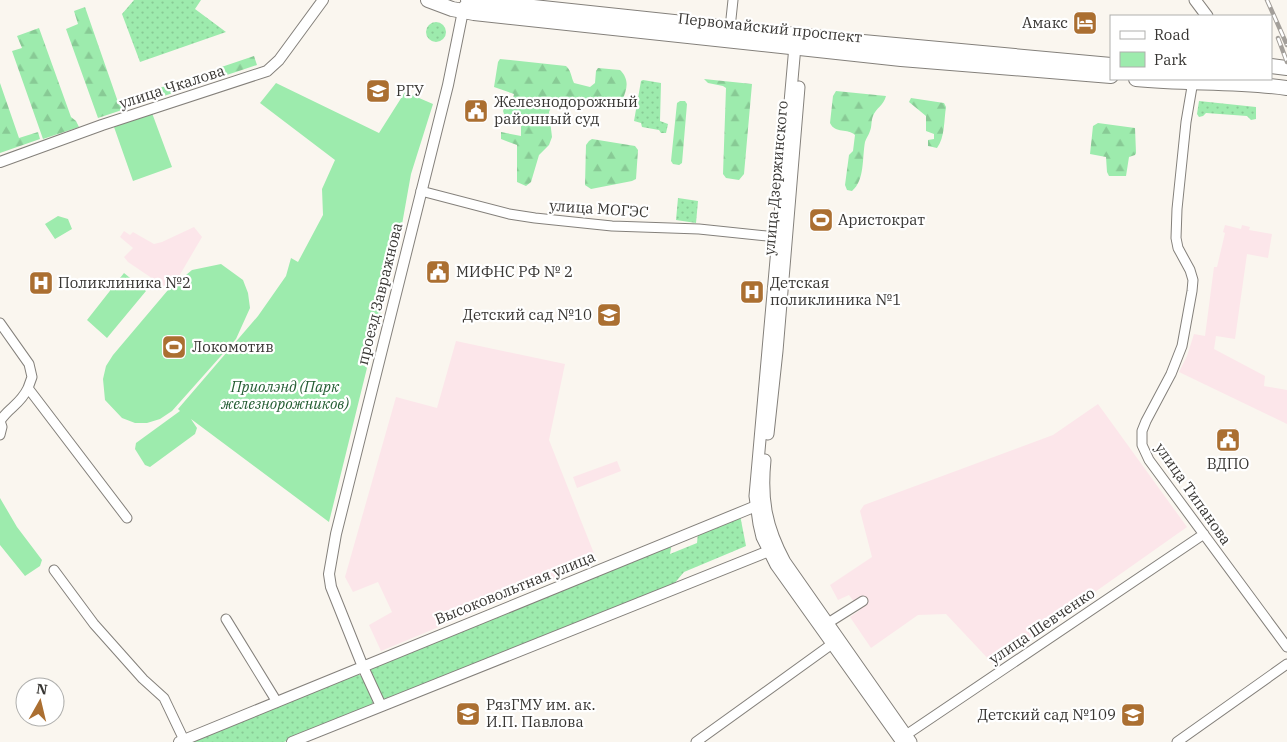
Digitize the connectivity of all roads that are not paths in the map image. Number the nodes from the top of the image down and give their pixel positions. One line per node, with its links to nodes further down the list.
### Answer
1 (323, 0): 16 (street, улица Чкалова)
2 (428, 0): 5 (main road, Первомайский проспект)
3 (733, 0): 7 (street)
4 (1195, 0): 6 (main road)
5 (466, 4): 7 (main road, Первомайский проспект); 8 (main road, Первомайский проспект); 17 (street, проезд Завражнова)
6 (1204, 14)
7 (730, 28): 8 (main road, Первомайский проспект)
8 (799, 41): 9 (main road, Первомайский проспект); 12 (main road, Первомайский проспект); 18 (main road, улица Дзержинского); 20 (main road, улица Дзержинского)
9 (1110, 65)
10 (1272, 66): 11 (main road)
11 (1287, 68)
12 (1110, 76)
13 (1148, 80): 14 (main road)
14 (1195, 80): 15 (main road); 26 (street, улица Типанова)
15 (1287, 88)
16 (0, 162)
17 (421, 191): 18 (street, улица МОГЭС); 35 (street, проезд Завражнова)
18 (778, 237): 20 (main road, улица Дзержинского)
19 (0, 323): 21 (street)
20 (773, 350): 24 (main road, улица Дзержинского)
21 (28, 388): 22 (street); 25 (street)
22 (0, 421): 23 (street)
23 (0, 435)
24 (760, 505): 27 (main road, улица Дзержинского); 35 (street, Высоковольтная улица)
25 (128, 518)
26 (1204, 534): 33 (street, улица Типанова); 38 (street, улица Шевченко)
27 (773, 550): 31 (main road, улица Дзержинского); 37 (street)
28 (54, 570): 39 (street)
29 (863, 600): 31 (street)
30 (226, 619): 36 (street)
31 (824, 625): 32 (main road, улица Дзержинского)
32 (836, 642): 38 (main road, улица Дзержинского); 41 (street)
33 (1287, 647)
34 (1287, 664): 42 (street)
35 (363, 667): 36 (street, Высоковольтная улица); 37 (street, проезд Завражнова)
36 (277, 702): 39 (street, Высоковольтная улица)
37 (381, 706): 40 (street)
38 (903, 740)
39 (182, 741)
40 (292, 742)
41 (696, 742)
42 (1177, 742)

